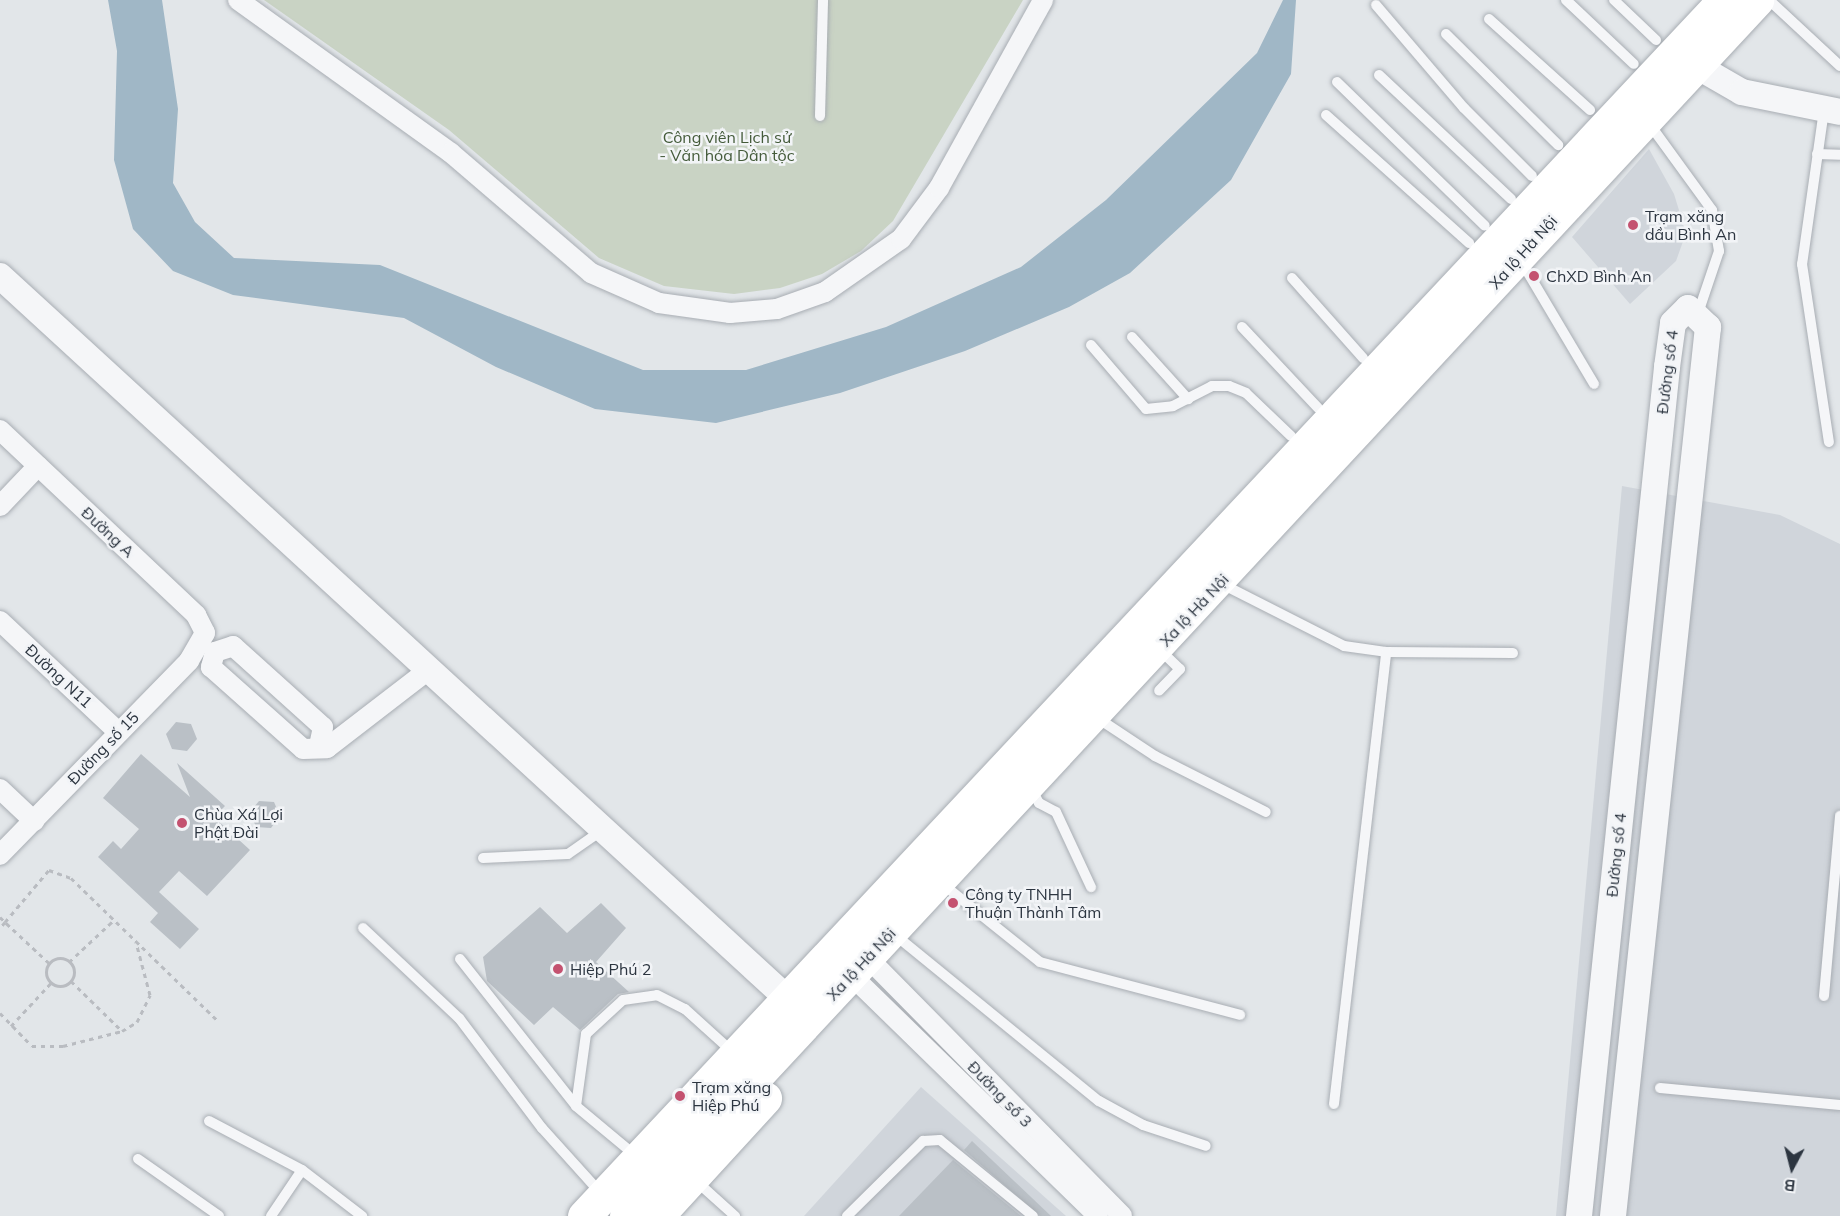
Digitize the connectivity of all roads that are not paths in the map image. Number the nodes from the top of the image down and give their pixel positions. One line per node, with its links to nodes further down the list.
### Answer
1 (238, 0): 3 (street)
2 (823, 0): 21 (lane)
3 (1043, 0)
4 (1566, 0): 13 (lane)
5 (1614, 0): 12 (lane)
6 (1694, 0): 12 (highway, Xa lộ Hà Nội)
7 (1724, 0): 26 (highway, Xa lộ Hà Nội)
8 (1771, 2): 14 (lane); 15 (highway, Xa lộ Hà Nội)
9 (1376, 5): 26 (lane)
10 (1489, 19): 18 (lane)
11 (1446, 34): 23 (lane)
12 (1656, 40): 13 (highway, Xa lộ Hà Nội)
13 (1634, 64): 18 (highway, Xa lộ Hà Nội)
14 (1840, 66)
15 (1702, 70): 19 (street); 22 (highway, Xa lộ Hà Nội)
16 (1379, 75): 26 (lane)
17 (1337, 82): 27 (lane)
18 (1590, 110): 23 (highway, Xa lộ Hà Nội)
19 (1832, 110): 24 (lane)
20 (1326, 115): 27 (lane)
21 (820, 116)
22 (1651, 125): 27 (highway, Xa lộ Hà Nội); 30 (lane)
23 (1558, 146): 26 (highway, Xa lộ Hà Nội)
24 (1817, 154): 25 (lane); 40 (lane)
25 (1840, 155)
26 (1532, 183): 27 (highway, Xa lộ Hà Nội)
27 (1498, 248): 34 (highway, Xa lộ Hà Nội); 35 (lane); 43 (highway, Xa lộ Hà Nội); 68 (highway, Xa lộ Hà Nội)
28 (0, 276): 49 (street)
29 (1292, 278): 34 (lane)
30 (1698, 313): 95 (street, Đường số 4); 96 (street, Đường số 4)
31 (1242, 327): 37 (lane)
32 (1132, 337): 36 (lane)
33 (1091, 345): 36 (lane)
34 (1364, 358): 37 (highway, Xa lộ Hà Nội)
35 (1594, 384)
36 (1188, 399): 39 (lane)
37 (1318, 408): 39 (highway, Xa lộ Hà Nội)
38 (0, 430): 41 (street, Đường A)
39 (1291, 436): 68 (highway, Xa lộ Hà Nội)
40 (1829, 442)
41 (38, 466): 42 (street); 45 (street, Đường A)
42 (0, 506)
43 (1228, 587): 46 (lane); 47 (highway, Xa lộ Hà Nội)
44 (0, 621): 52 (street, Đường N11)
45 (209, 646): 52 (street, Đường số 15); 53 (street, Đường A); 53 (street)
46 (1386, 652): 48 (lane); 74 (lane)
47 (1163, 653): 50 (lane); 51 (highway, Xa lộ Hà Nội)
48 (1512, 653)
49 (427, 671): 53 (street); 59 (street)
50 (1159, 691)
51 (1101, 720): 55 (highway, Xa lộ Hà Nội); 56 (lane)
52 (118, 732): 58 (street, Đường số 15)
53 (319, 747)
54 (0, 789): 58 (street)
55 (1034, 794): 62 (highway, Xa lộ Hà Nội); 63 (lane)
56 (1266, 812)
57 (1840, 816): 69 (lane)
58 (33, 821): 60 (street, Đường số 15)
59 (601, 831): 61 (lane); 68 (street)
60 (0, 855)
61 (483, 858)
62 (945, 887): 65 (highway, Xa lộ Hà Nội); 70 (lane)
63 (1091, 887)
64 (363, 928): 83 (lane)
65 (898, 937): 67 (highway, Xa lộ Hà Nội); 78 (lane)
66 (460, 959): 76 (lane)
67 (865, 972): 82 (highway, Xa lộ Hà Nội); 93 (street, Đường số 3); 94 (street, Đường số 3)
68 (783, 994): 71 (highway, Xa lộ Hà Nội); 72 (highway, Xa lộ Hà Nội)
69 (1824, 996)
70 (1240, 1015)
71 (726, 1046): 72 (highway, Xa lộ Hà Nội); 76 (lane)
72 (714, 1077): 80 (highway, Xa lộ Hà Nội)
73 (1660, 1088): 75 (lane)
74 (1334, 1104)
75 (1840, 1105)
76 (576, 1106): 80 (lane)
77 (209, 1121): 81 (lane)
78 (1206, 1146)
79 (138, 1159): 84 (lane)
80 (634, 1163): 83 (highway, Xa lộ Hà Nội)
81 (302, 1170): 85 (lane); 86 (lane)
82 (684, 1171): 88 (highway, Xa lộ Hà Nội); 89 (highway, Xa lộ Hà Nội); 90 (lane)
83 (590, 1202): 87 (highway, Xa lộ Hà Nội)
84 (219, 1216)
85 (271, 1216)
86 (362, 1216)
87 (568, 1216)
88 (626, 1216)
89 (657, 1216)
90 (735, 1216)
91 (847, 1216): 92 (lane)
92 (1033, 1216)
93 (1098, 1216)
94 (1122, 1216)
95 (1579, 1216)
96 (1613, 1216)

